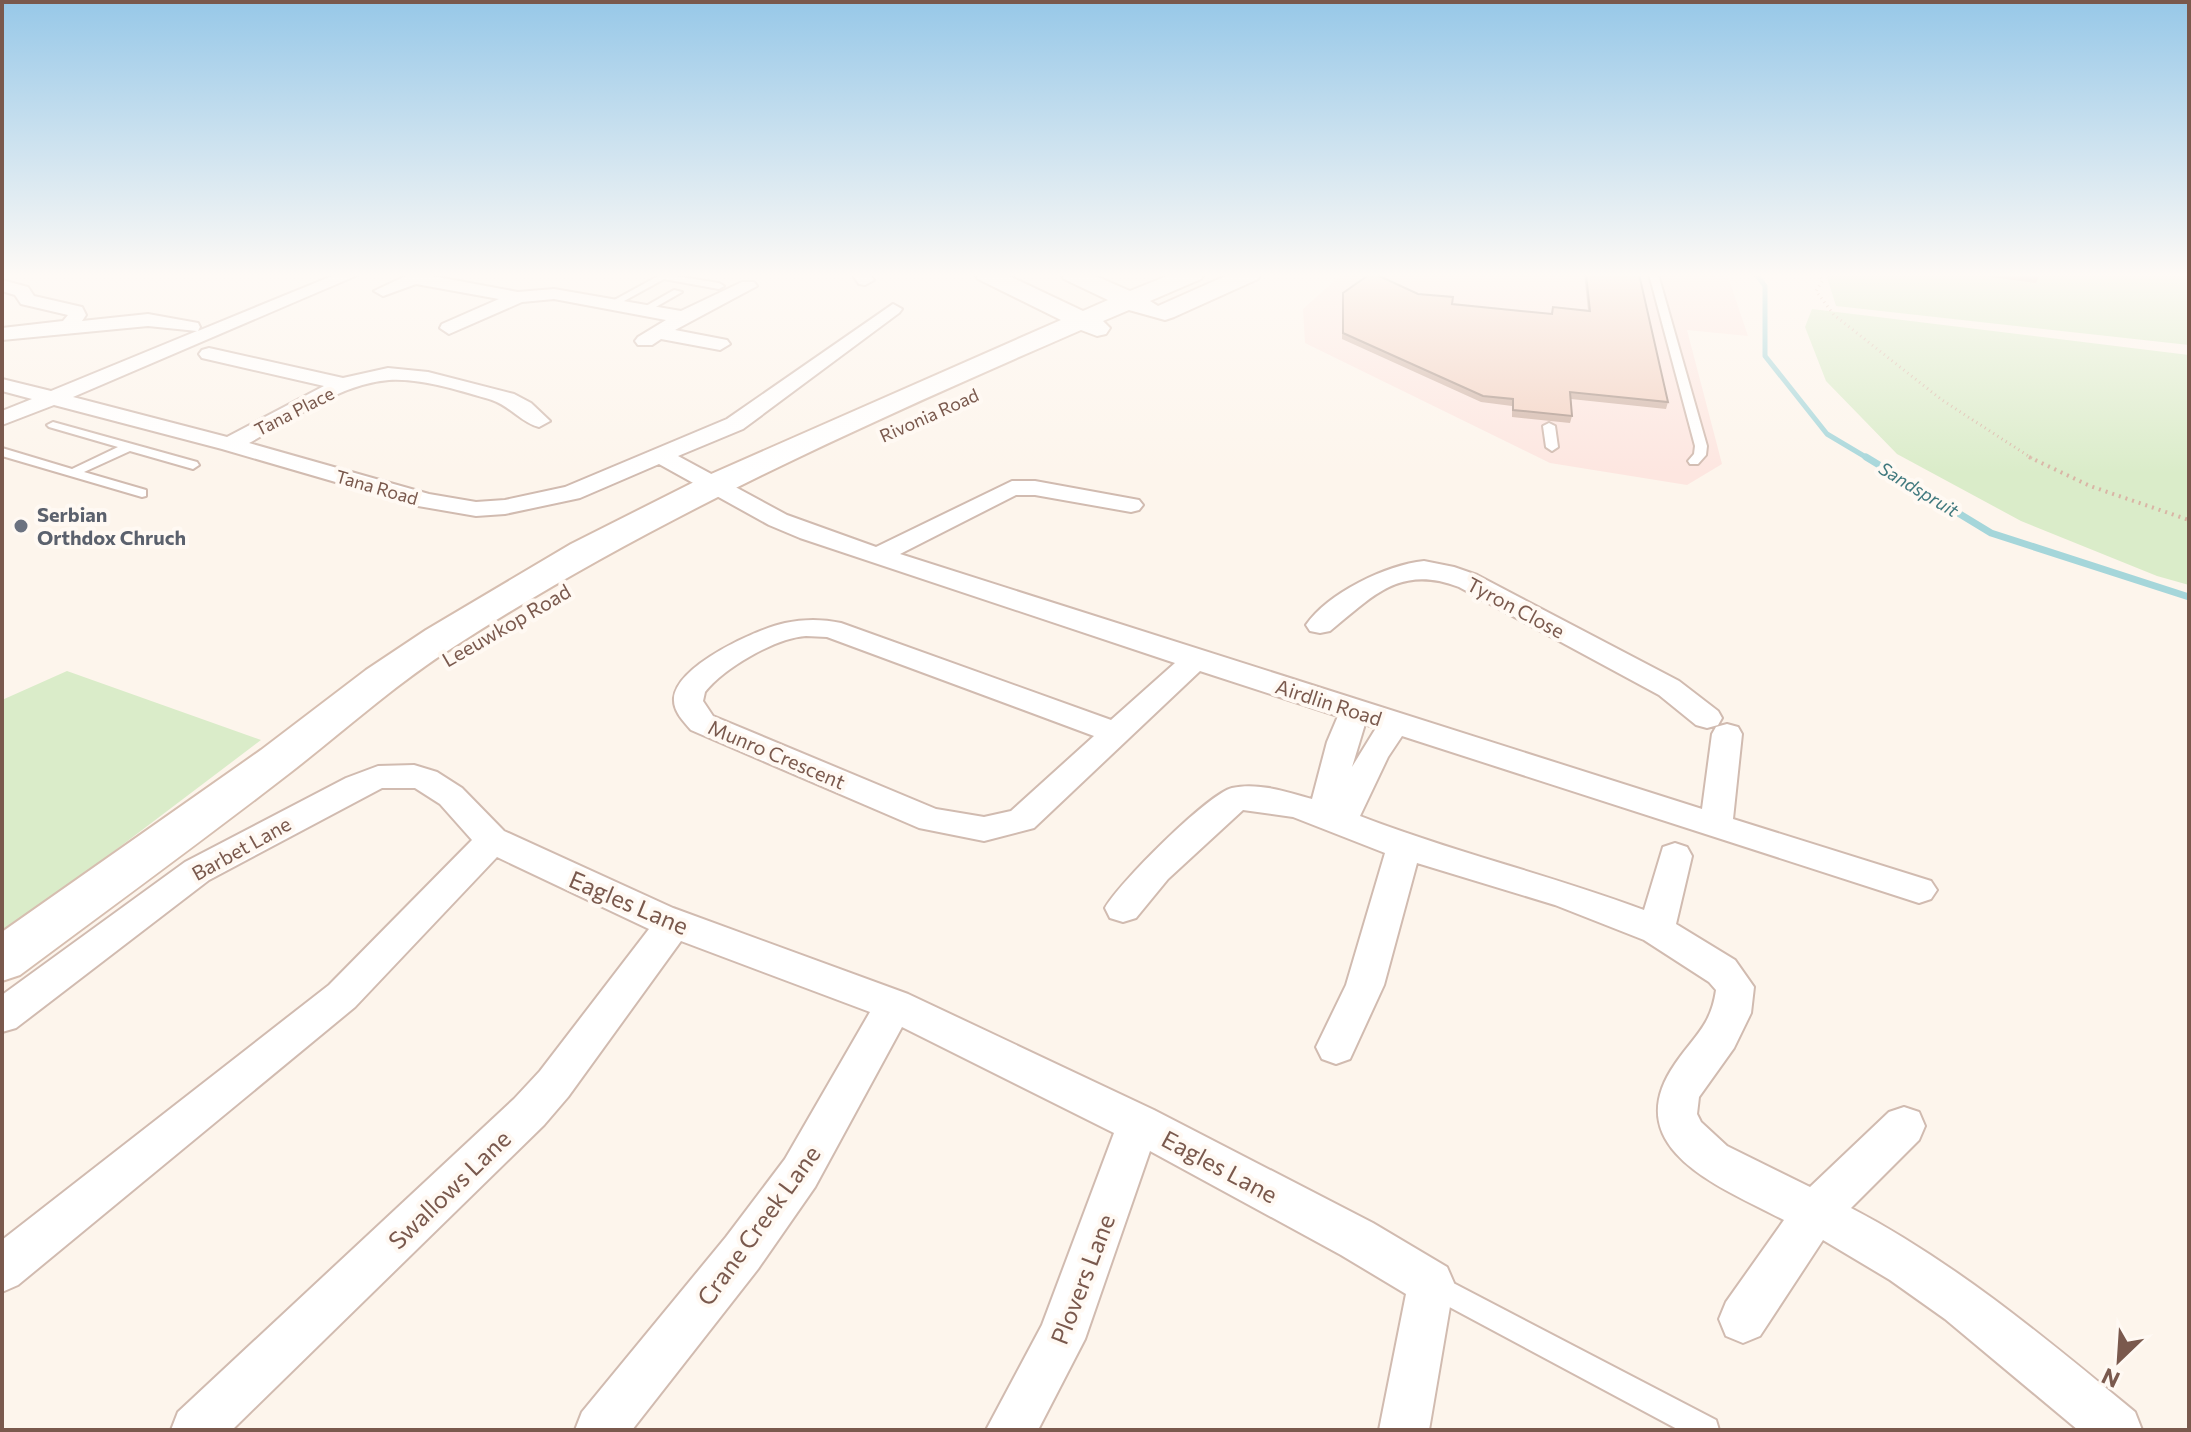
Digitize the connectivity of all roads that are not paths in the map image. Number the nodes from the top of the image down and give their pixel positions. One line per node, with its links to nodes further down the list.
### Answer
1 (189, 341): 13 (street)
2 (689, 341): 8 (street)
3 (849, 341): 22 (street)
4 (1021, 341): 10 (street)
5 (1034, 341): 10 (street, Rivonia Road)
6 (1101, 341): 27 (street, Rivonia Road)
7 (1672, 341): 23 (lane)
8 (720, 344)
9 (209, 354): 12 (street)
10 (1001, 355): 27 (street, Rivonia Road)
11 (2, 385): 13 (street, Tana Road)
12 (345, 385): 15 (street, Tana Place); 18 (street, Tana Place)
13 (50, 398): 14 (street); 18 (street, Tana Road)
14 (2, 419)
15 (539, 421)
16 (53, 425): 19 (lane)
17 (1549, 426): 20 (lane)
18 (230, 444): 22 (street, Tana Road)
19 (128, 447): 24 (lane); 25 (lane)
20 (1552, 447)
21 (2, 452): 25 (lane)
22 (663, 457): 27 (street)
23 (1694, 461)
24 (193, 465)
25 (73, 473): 26 (lane)
26 (142, 493)
27 (728, 493): 29 (street, Airdlin Road); 44 (street, Leeuwkop Road)
28 (1131, 505): 29 (street)
29 (879, 555): 31 (street, Airdlin Road)
30 (1320, 625): 36 (street, Tyron Close)
31 (1195, 660): 32 (street, Airdlin Road); 34 (street, Munro Crescent)
32 (1356, 710): 33 (street, Airdlin Road); 35 (street)
33 (1396, 723): 35 (street); 36 (street, Airdlin Road)
34 (1116, 733): 34 (street, Munro Crescent)
35 (1332, 819): 38 (street); 41 (street)
36 (1705, 822): 40 (street, Airdlin Road)
37 (492, 840): 42 (street, Eagles Lane); 46 (street, Barbet Lane); 51 (street)
38 (1404, 847): 43 (street); 47 (street)
39 (1675, 856): 43 (street)
40 (1919, 890)
41 (1123, 908)
42 (674, 923): 45 (street, Eagles Lane); 54 (street, Swallows Lane)
43 (1657, 930): 50 (street)
44 (2, 960)
45 (894, 1005): 48 (street, Eagles Lane); 55 (street, Crane Creek Lane)
46 (2, 1016)
47 (1336, 1047)
48 (1139, 1123): 52 (street, Eagles Lane); 56 (street, Plovers Lane)
49 (1904, 1126): 50 (street)
50 (1815, 1213): 53 (street); 59 (street)
51 (2, 1269)
52 (1431, 1283): 57 (street); 58 (lane)
53 (1743, 1319)
54 (196, 1430)
55 (600, 1430)
56 (1011, 1430)
57 (1404, 1430)
58 (1706, 1430)
59 (2117, 1430)

